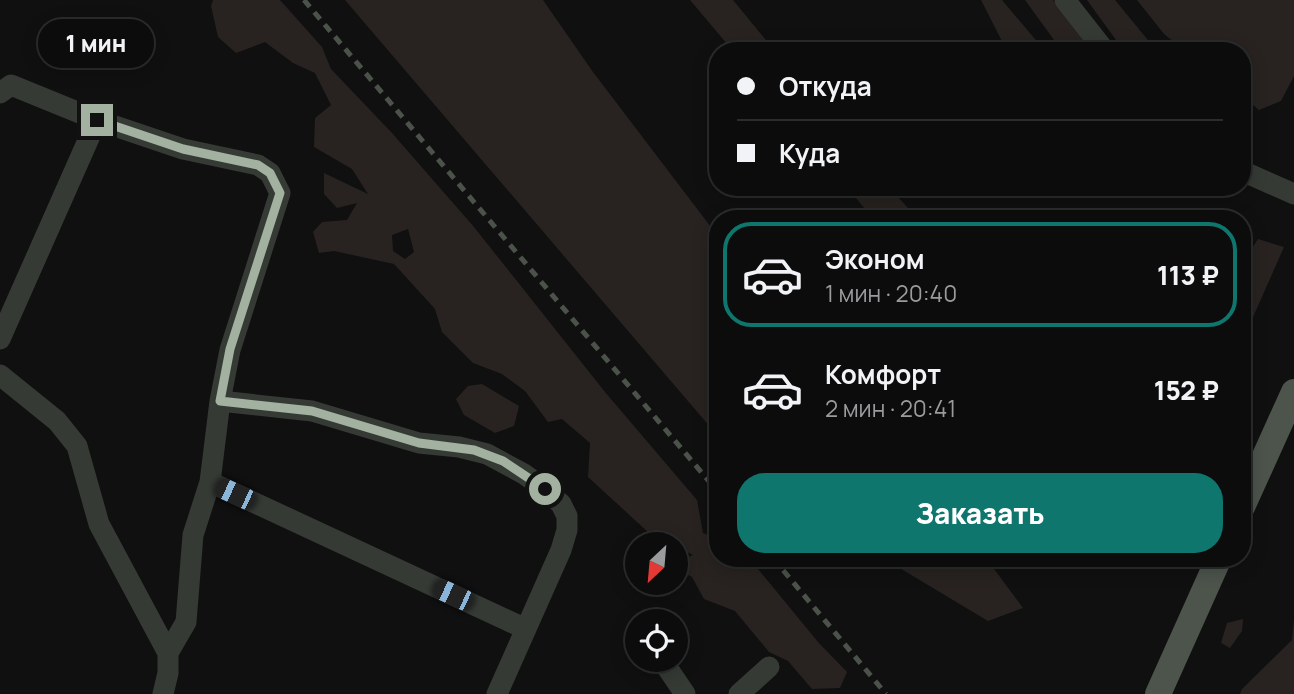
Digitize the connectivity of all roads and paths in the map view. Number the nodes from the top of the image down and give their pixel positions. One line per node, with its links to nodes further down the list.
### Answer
1 (1065, 0): 2 (lane)
2 (1098, 42)
3 (0, 93): 4 (lane)
4 (97, 120): 7 (lane); 10 (lane)
5 (1251, 175): 6 (lane)
6 (1294, 194)
7 (0, 339)
8 (0, 375): 15 (lane)
9 (1294, 392): 12 (main road)
10 (220, 401): 11 (lane); 14 (lane)
11 (210, 482): 14 (lane); 15 (lane)
12 (1251, 487)
13 (1215, 567): 22 (main road)
14 (526, 629): 19 (lane)
15 (168, 653): 18 (lane)
16 (769, 667): 21 (lane)
17 (670, 672): 20 (lane)
18 (163, 694)
19 (496, 694)
20 (685, 694)
21 (739, 694)
22 (1158, 694)

